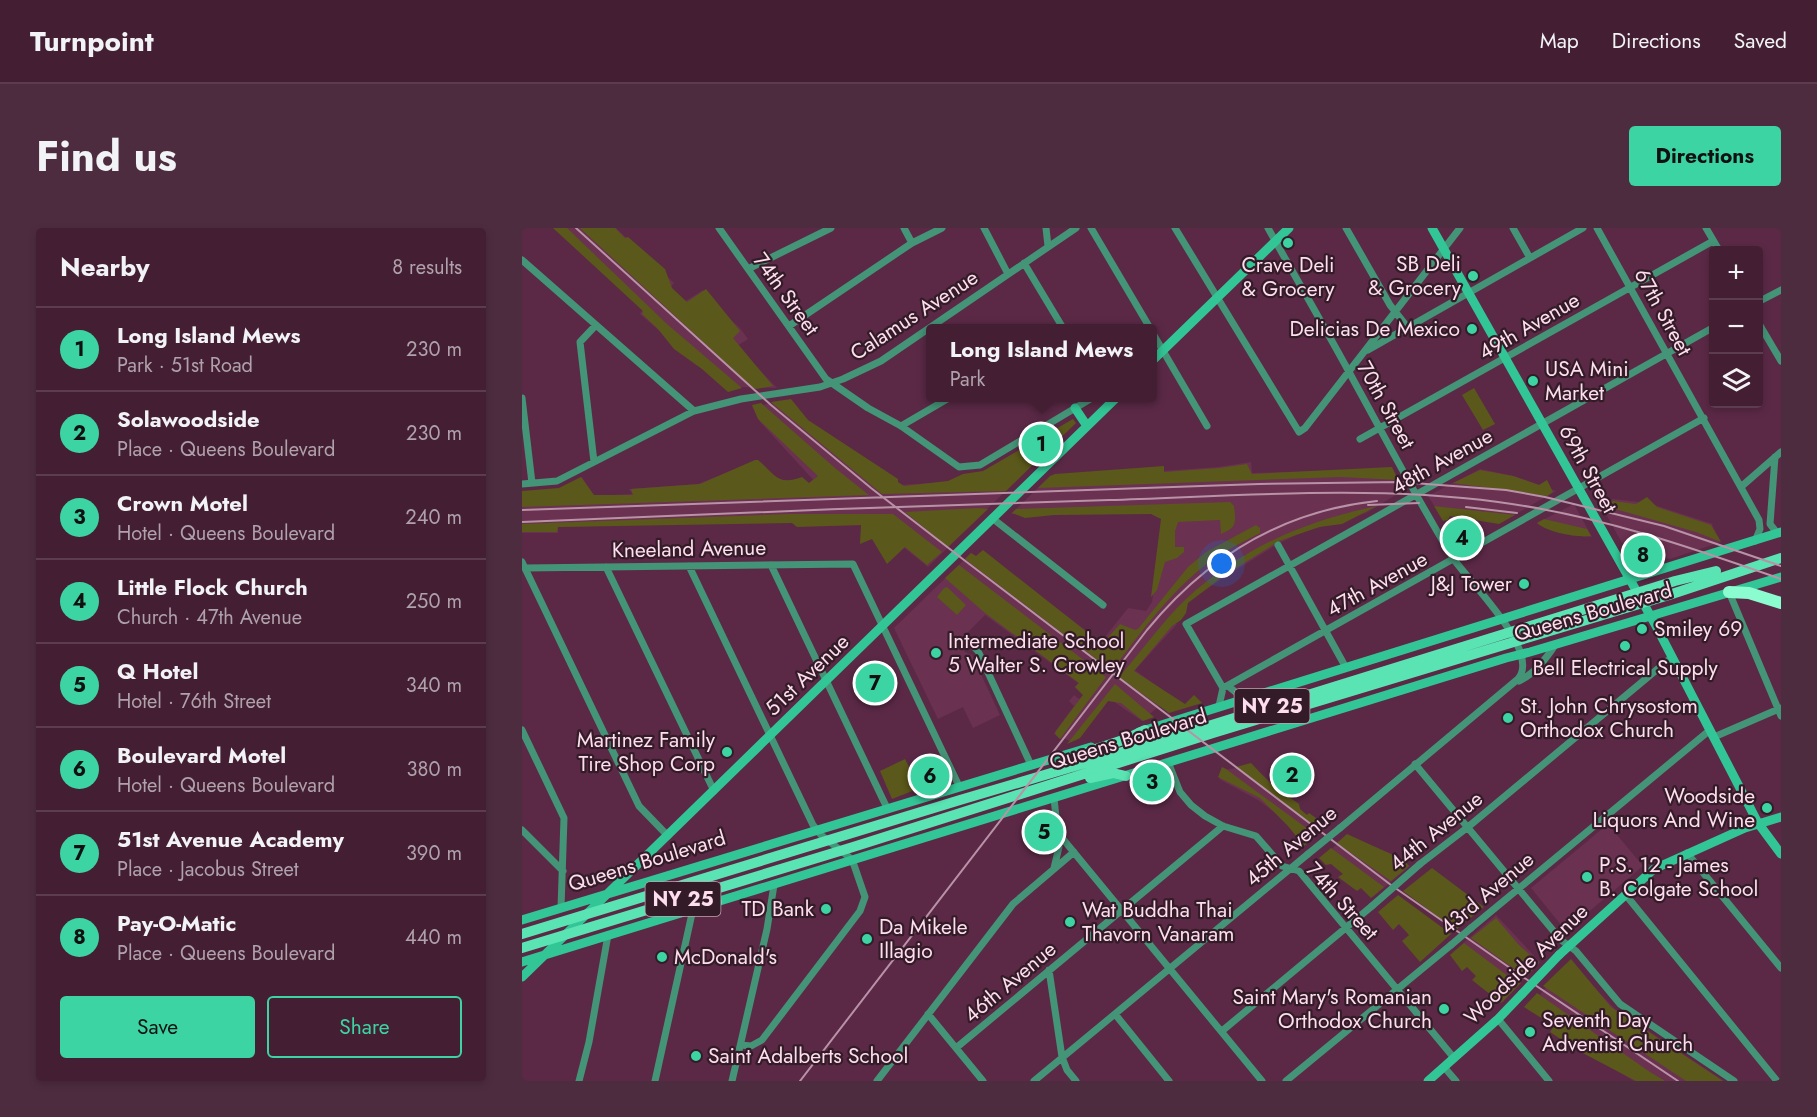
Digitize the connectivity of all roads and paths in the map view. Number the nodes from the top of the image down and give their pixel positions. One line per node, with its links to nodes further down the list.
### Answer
1 (719, 228): 28 (street, 74th Street)
2 (831, 228): 28 (street)
3 (904, 228): 21 (street)
4 (942, 228): 21 (street)
5 (984, 228): 30 (street)
6 (1046, 228): 22 (street)
7 (1076, 228): 22 (street, Calamus Avenue)
8 (1091, 228): 39 (street)
9 (1175, 228): 34 (street)
10 (1268, 228): 20 (street, 70th Street)
11 (1289, 228): 20 (street)
12 (1346, 228): 36 (street)
13 (1432, 228): 24 (street, 69th Street)
14 (1460, 228): 24 (street)
15 (1513, 228): 25 (street)
16 (1583, 228): 25 (street)
17 (1597, 228): 31 (street, 67th Street)
18 (1706, 228): 19 (street)
19 (1713, 240): 23 (street); 31 (street, 49th Avenue)
20 (1275, 241): 34 (street); 53 (street, 70th Street)
21 (912, 243): 41 (street)
22 (1048, 246): 27 (street, Calamus Avenue)
23 (1717, 246)
24 (1444, 249): 33 (street, 69th Street); 36 (street)
25 (1530, 258): 33 (street)
26 (525, 263): 29 (street); 40 (street)
27 (1024, 263): 30 (street, Calamus Avenue); 38 (street)
28 (748, 269): 41 (street, 74th Street)
29 (522, 272)
30 (1008, 274): 37 (street, Calamus Avenue)
31 (1630, 288): 49 (street, 67th Street); 51 (street, 49th Avenue)
32 (1781, 290): 35 (street)
33 (1468, 292): 42 (street); 51 (street, 69th Street)
34 (1217, 298): 47 (street); 53 (street)
35 (1762, 300)
36 (1396, 312): 42 (street); 48 (street)
37 (935, 324)
38 (1061, 324)
39 (1147, 324)
40 (596, 325): 60 (street); 69 (street)
41 (789, 326): 54 (street, 74th Street)
42 (1408, 328): 48 (street)
43 (1709, 329): 49 (street, 48th Avenue)
44 (926, 330): 54 (street, Calamus Avenue)
45 (1763, 330): 52 (street)
46 (1157, 340): 47 (street)
47 (1163, 351): 50 (street); 65 (street)
48 (1364, 353): 53 (street)
49 (1667, 353): 61 (street, 67th Street); 62 (street, 48th Avenue)
50 (1157, 357)
51 (1505, 359): 62 (street, 69th Street); 66 (street, 49th Avenue)
52 (1781, 361)
53 (1349, 372): 66 (street, 70th Street)
54 (831, 384): 60 (street, Calamus Avenue); 63 (street, 74th Street)
55 (522, 398): 70 (street)
56 (942, 402): 63 (street)
57 (1085, 402): 59 (street)
58 (1108, 402): 64 (street, 51st Avenue)
59 (1075, 408): 63 (street, 74th Street); 64 (street)
60 (694, 411): 69 (street, Calamus Avenue)
61 (1704, 418): 72 (street, 67th Street); 73 (street, 47th Avenue)
62 (1542, 424): 73 (street, 69th Street); 74 (street, 48th Avenue)
63 (901, 426)
64 (1086, 426): 75 (street, 51st Avenue)
65 (1207, 426)
66 (1380, 429): 67 (street, 49th Avenue); 74 (street, 70th Street)
67 (1360, 439)
68 (1778, 454): 72 (street); 76 (street)
69 (594, 462): 70 (street, Calamus Avenue)
70 (532, 483): 71 (street, Calamus Avenue)
71 (522, 484)
72 (1742, 486): 77 (street, 67th Street)
73 (1579, 489): 81 (street, 47th Avenue); 88 (street, 69th Street)
74 (1417, 494): 81 (street, 70th Street); 84 (street, 48th Avenue)
75 (992, 518): 92 (street); 95 (street, 51st Avenue)
76 (1779, 533): 77 (street, Queens Boulevard)
77 (1755, 541): 88 (street, Queens Boulevard)
78 (1278, 545): 84 (street)
79 (1781, 551): 90 (main road, Queens Boulevard / NY 25)
80 (1781, 558): 90 (main road, Queens Boulevard / NY 25)
81 (1454, 560): 94 (street, 70th Street); 96 (street, 47th Avenue)
82 (523, 565): 86 (street, Kneeland Avenue); 130 (street)
83 (771, 565): 85 (street, Kneeland Avenue); 95 (street, Kneeland Avenue); 103 (street)
84 (1289, 565): 96 (street); 105 (street, 48th Avenue)
85 (688, 566): 86 (street, Kneeland Avenue); 112 (street)
86 (606, 567): 119 (street)
87 (1781, 577): 89 (street, Queens Boulevard)
88 (1630, 580): 90 (street, 69th Street); 94 (street, Queens Boulevard)
89 (1730, 592): 91 (highway); 93 (street, Queens Boulevard); 108 (street)
90 (1641, 598): 93 (street, 69th Street); 97 (main road, Queens Boulevard / NY 25)
91 (1781, 603)
92 (1103, 605)
93 (1651, 616): 99 (street, Queens Boulevard); 101 (street, 69th Street)
94 (1502, 619): 97 (street, 70th Street); 102 (street, Queens Boulevard)
95 (883, 626): 103 (street, 51st Avenue); 118 (street)
96 (1326, 631): 102 (street); 105 (street, 47th Avenue)
97 (1512, 637): 100 (street, 70th Street); 117 (main road, Queens Boulevard / NY 25); 120 (main road, Queens Boulevard / NY 25)
98 (970, 643): 115 (street)
99 (1555, 645): 100 (street, Queens Boulevard); 104 (street, 45th Avenue)
100 (1520, 654): 104 (street); 113 (street, Queens Boulevard)
101 (1672, 657): 111 (street, 69th Street); 126 (street, 44th Avenue)
102 (1345, 666): 106 (street, Queens Boulevard)
103 (826, 681): 112 (street, 51st Avenue); 122 (street)
104 (1514, 683): 114 (street, 45th Avenue)
105 (1226, 687): 106 (street); 107 (street)
106 (1243, 698): 107 (street, Queens Boulevard)
107 (1219, 706): 110 (street, Queens Boulevard)
108 (1780, 711): 111 (street, 43rd Avenue)
109 (522, 730): 138 (street)
110 (1145, 730): 115 (street, Queens Boulevard); 117 (main road)
111 (1712, 733): 124 (street, 69th Street); 140 (street, 43rd Avenue)
112 (770, 736): 119 (street, 51st Avenue); 128 (street)
113 (1168, 762): 116 (street, Queens Boulevard); 125 (street, 74th Street)
114 (1415, 764): 126 (street); 137 (street, 45th Avenue, bridge)
115 (1031, 765): 118 (street, Queens Boulevard)
116 (1126, 776): 120 (main road); 121 (street, Queens Boulevard)
117 (1034, 778): 131 (main road, Queens Boulevard / NY 25)
118 (959, 786): 122 (street, Queens Boulevard)
119 (714, 792): 130 (street, 51st Avenue)
120 (1011, 797): 131 (main road, Queens Boulevard / NY 25)
121 (1054, 798): 129 (street); 135 (street, Queens Boulevard)
122 (887, 808): 128 (street, Queens Boulevard)
123 (1781, 817): 124 (street, Woodside Avenue)
124 (1758, 823): 133 (street, Woodside Avenue); 134 (street, 69th Street)
125 (1223, 826): 137 (street, 74th Street); 147 (street, 46th Avenue)
126 (1468, 827): 140 (street); 150 (street, 44th Avenue, bridge)
127 (522, 830): 138 (street)
128 (816, 830): 131 (street); 141 (street, Queens Boulevard)
129 (1059, 833): 132 (street); 136 (street)
130 (668, 836): 141 (street, 51st Avenue)
131 (835, 846): 135 (street); 144 (main road, Queens Boulevard / NY 25); 148 (main road, Queens Boulevard / NY 25)
132 (1074, 852): 136 (street); 147 (street)
133 (1687, 853): 142 (street, Woodside Avenue); 158 (street)
134 (1781, 854)
135 (852, 861): 139 (street, Queens Boulevard); 167 (street)
136 (1054, 868): 163 (street)
137 (1290, 868): 150 (street, 74th Street); 159 (street, 45th Avenue)
138 (563, 870): 145 (street)
139 (774, 885): 143 (street, Queens Boulevard); 167 (street)
140 (1518, 888): 154 (street); 162 (street, 43rd Avenue, bridge)
141 (609, 893): 145 (street, Queens Boulevard); 148 (street, 51st Avenue)
142 (1625, 894): 154 (street, Woodside Avenue); 187 (street)
143 (717, 902): 144 (main road); 146 (street, Queens Boulevard)
144 (657, 907): 152 (main road, Queens Boulevard / NY 25)
145 (561, 908): 149 (street, Queens Boulevard)
146 (693, 909): 153 (street, Queens Boulevard); 175 (street)
147 (1122, 909): 159 (street); 160 (street, 46th Avenue)
148 (588, 914): 151 (main road, Queens Boulevard / NY 25); 152 (street, 51st Avenue)
149 (522, 920)
150 (1346, 928): 162 (street, 74th Street); 166 (street, 44th Avenue)
151 (525, 932)
152 (566, 934): 155 (main road, Queens Boulevard / NY 25); 156 (street, 51st Avenue)
153 (608, 935): 156 (street, Queens Boulevard); 174 (street)
154 (1568, 945): 165 (street, Woodside Avenue, bridge); 186 (street)
155 (522, 948)
156 (546, 954): 157 (street, Queens Boulevard); 161 (street, 51st Avenue)
157 (522, 962)
158 (1780, 967)
159 (1170, 968): 164 (street, 45th Avenue); 166 (street)
160 (1049, 970): 168 (street, 46th Avenue); 169 (street)
161 (522, 977)
162 (1396, 989): 170 (street, 74th Street); 182 (street, 43rd Avenue)
163 (928, 1014): 168 (street); 173 (street)
164 (1114, 1014): 169 (street, 45th Avenue); 180 (street)
165 (1498, 1020): 170 (street, Woodside Avenue); 185 (street)
166 (1222, 1031): 181 (street)
167 (741, 1045): 176 (street)
168 (956, 1048): 177 (street)
169 (1062, 1058): 178 (street, 45th Avenue); 179 (street)
170 (1454, 1058): 171 (street, Woodside Avenue)
171 (1444, 1067): 183 (street, Woodside Avenue); 184 (street)
172 (1781, 1077): 187 (street)
173 (881, 1079)
174 (579, 1081)
175 (655, 1081)
176 (732, 1081)
177 (983, 1081)
178 (1034, 1081)
179 (1076, 1081)
180 (1169, 1081)
181 (1262, 1081)
182 (1286, 1081)
183 (1428, 1081)
184 (1456, 1081)
185 (1549, 1081)
186 (1734, 1081)
187 (1777, 1081)

